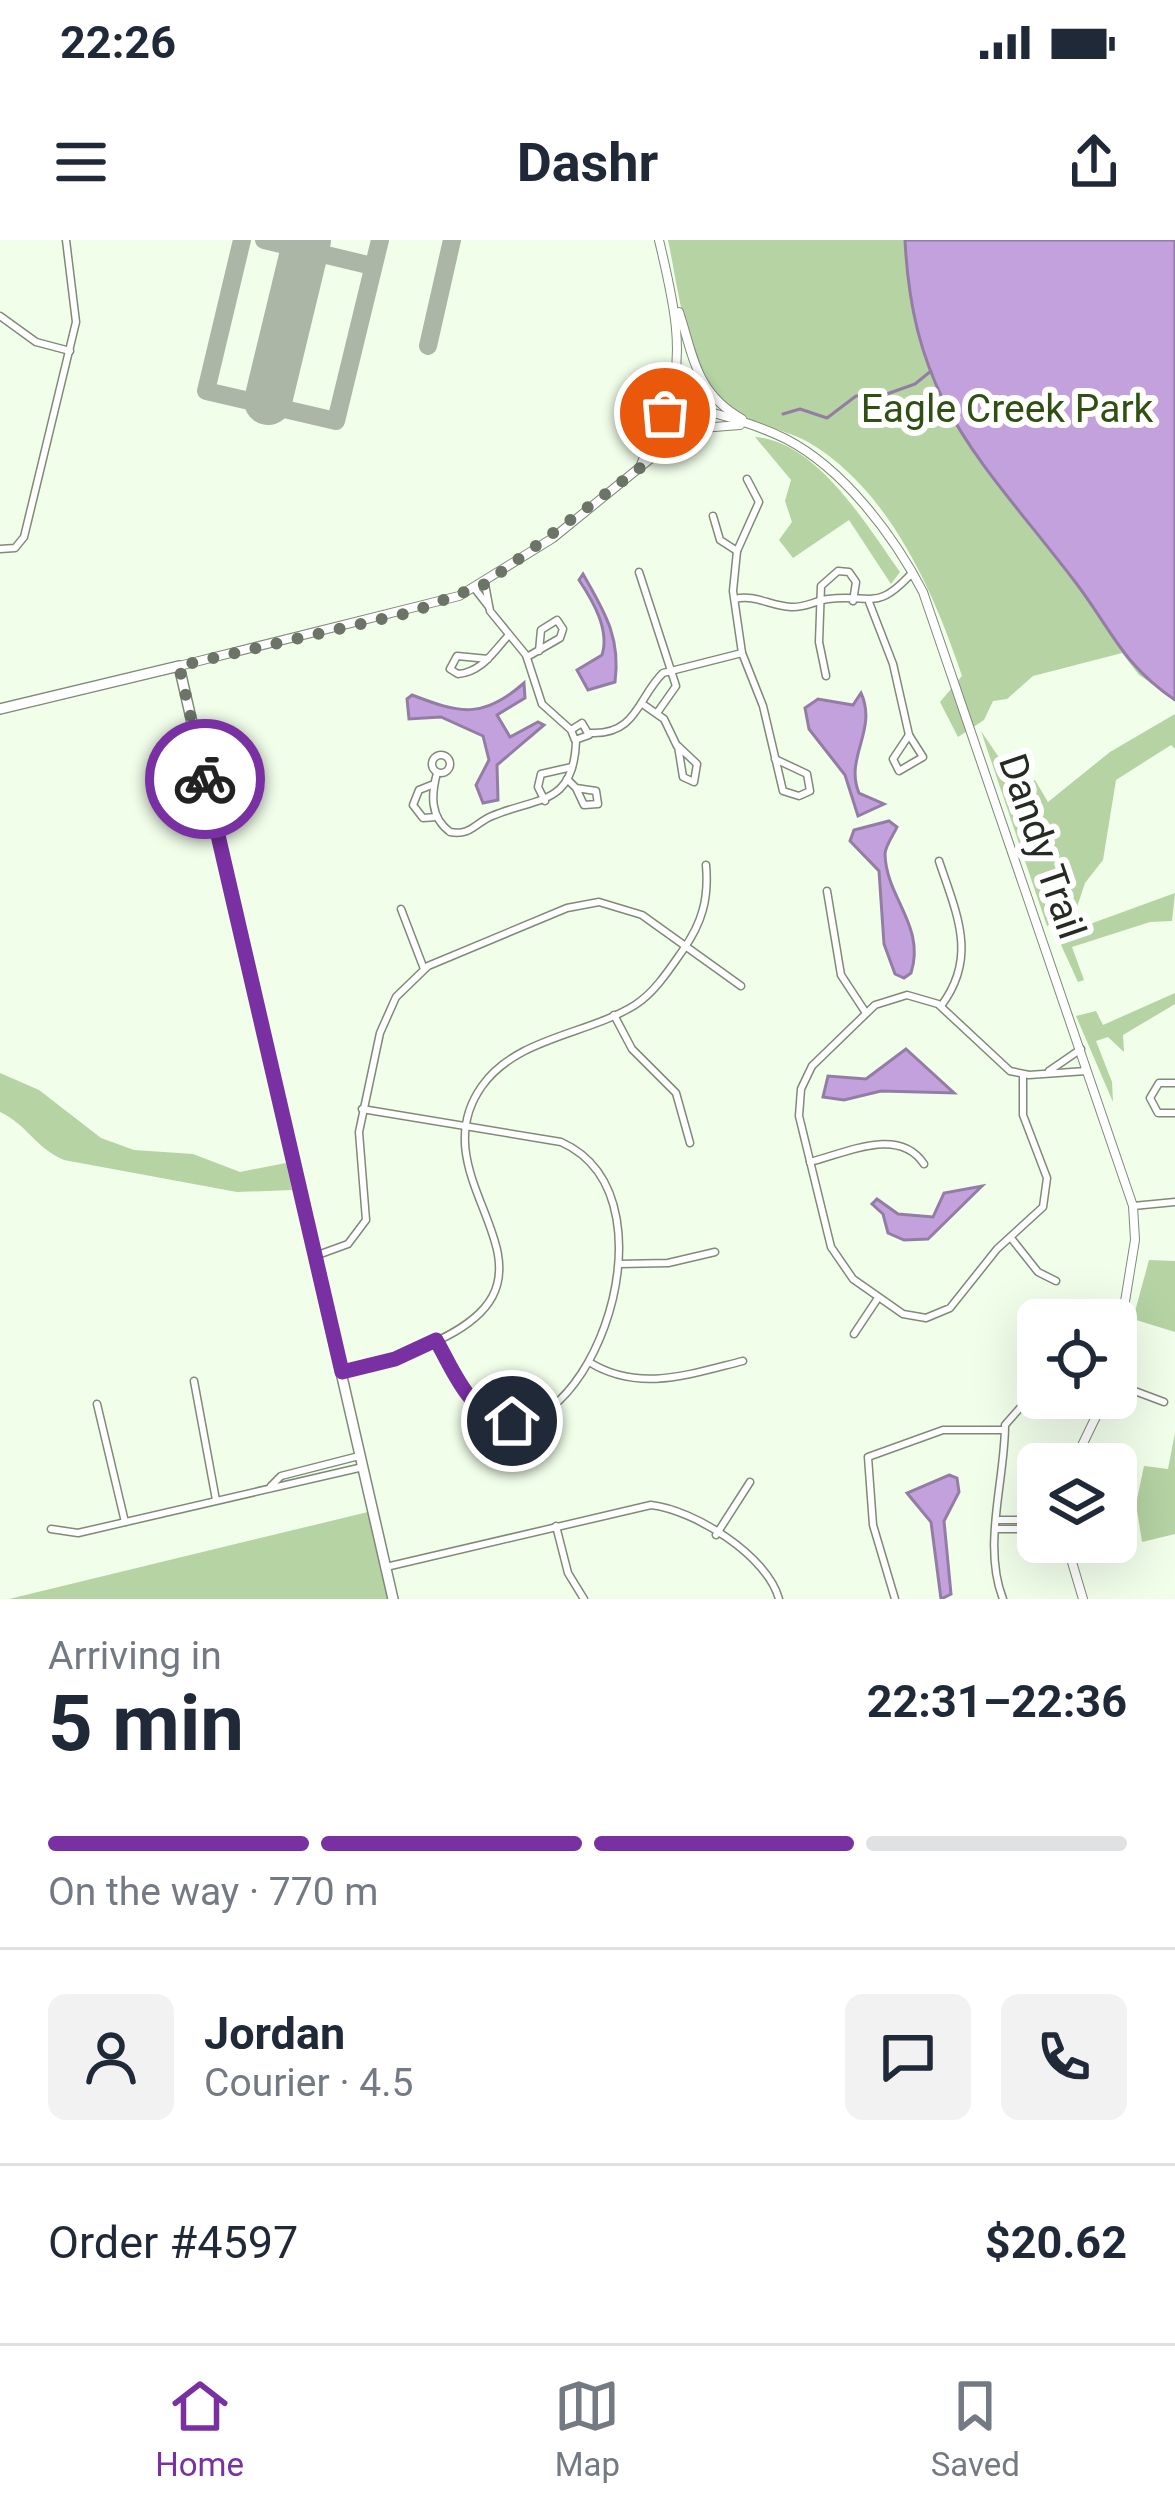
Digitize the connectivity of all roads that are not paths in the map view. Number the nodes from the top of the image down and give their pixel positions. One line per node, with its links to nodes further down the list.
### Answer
1 (66, 240): 5 (street)
2 (659, 240): 3 (street)
3 (670, 286): 6 (street); 7 (street)
4 (0, 316): 5 (street)
5 (70, 351): 11 (street)
6 (670, 401): 7 (street); 8 (street)
7 (753, 426): 8 (street); 14 (street, Dandy Trail)
8 (640, 468): 15 (street)
9 (747, 479): 12 (street)
10 (713, 516): 12 (street)
11 (0, 549)
12 (737, 551): 19 (street)
13 (639, 572): 30 (street)
14 (912, 573): 16 (street, Dandy Trail); 18 (street)
15 (485, 584): 17 (street); 23 (street)
16 (920, 585): 18 (street); 58 (street, Dandy Trail)
17 (475, 589): 23 (street); 29 (street)
18 (894, 592): 22 (street)
19 (735, 598): 20 (street); 26 (street)
20 (822, 600): 21 (street); 21 (street); 31 (street)
21 (853, 601): 22 (street)
22 (868, 602): 37 (street)
23 (489, 608): 24 (street)
24 (508, 636): 27 (street); 28 (street)
25 (538, 651): 25 (street); 27 (street)
26 (742, 653): 30 (street); 40 (street)
27 (527, 657): 35 (street)
28 (488, 659): 28 (street)
29 (179, 666): 33 (main road); 73 (main road)
30 (672, 670): 32 (street); 34 (street)
31 (826, 676)
32 (644, 705): 34 (street); 36 (street)
33 (0, 709)
34 (657, 713): 39 (street)
35 (571, 730): 36 (street); 38 (street)
36 (590, 733): 38 (street)
37 (909, 735): 37 (street)
38 (576, 741): 41 (street)
39 (677, 746): 39 (street)
40 (775, 759): 40 (street)
41 (572, 767): 43 (street); 46 (street)
42 (437, 772): 44 (street)
43 (567, 779): 45 (street); 46 (street)
44 (434, 784): 47 (street); 47 (street)
45 (576, 788)
46 (544, 801): 47 (street)
47 (437, 817)
48 (939, 861): 55 (street)
49 (706, 865): 52 (street)
50 (827, 891): 56 (street)
51 (401, 909): 53 (street)
52 (686, 946): 53 (street); 54 (street); 57 (street)
53 (424, 969): 63 (street)
54 (741, 986)
55 (941, 1006): 56 (street); 61 (street)
56 (866, 1012): 67 (street)
57 (614, 1016): 65 (street); 66 (street)
58 (1081, 1049): 59 (street, Dandy Trail); 60 (street)
59 (1089, 1071): 60 (street); 70 (street, Dandy Trail)
60 (1046, 1073): 61 (street)
61 (1023, 1075): 71 (street)
62 (1175, 1083): 64 (street)
63 (362, 1109): 65 (street); 73 (street)
64 (1175, 1113)
65 (466, 1126): 74 (street); 79 (street)
66 (690, 1143)
67 (810, 1162): 68 (street); 76 (street)
68 (924, 1163)
69 (1175, 1202): 70 (street)
70 (1133, 1206): 77 (street, Dandy Trail)
71 (1011, 1238): 75 (street); 76 (street)
72 (716, 1252): 74 (street)
73 (315, 1256): 82 (main road)
74 (619, 1264): 81 (street)
75 (1056, 1281)
76 (878, 1298): 78 (street)
77 (1125, 1299)
78 (854, 1334)
79 (436, 1340): 81 (street); 82 (street)
80 (742, 1361): 81 (street)
81 (589, 1362)
82 (342, 1372): 89 (main road)
83 (194, 1381): 91 (street)
84 (1137, 1392): 85 (street)
85 (1164, 1402)
86 (97, 1404): 92 (street)
87 (1017, 1408): 88 (street)
88 (1004, 1430): 94 (street); 104 (street)
89 (362, 1461): 91 (street); 100 (main road)
90 (750, 1482): 98 (street)
91 (216, 1500): 92 (street)
92 (124, 1522): 97 (street)
93 (1017, 1522): 94 (street)
94 (996, 1525): 96 (street); 105 (street)
95 (556, 1526): 98 (street); 100 (street); 102 (street)
96 (1017, 1527)
97 (51, 1529)
98 (716, 1535): 103 (street)
99 (1072, 1563): 106 (street)
100 (386, 1567): 101 (main road)
101 (393, 1599)
102 (584, 1599)
103 (778, 1599)
104 (895, 1599)
105 (1003, 1599)
106 (1083, 1599)

